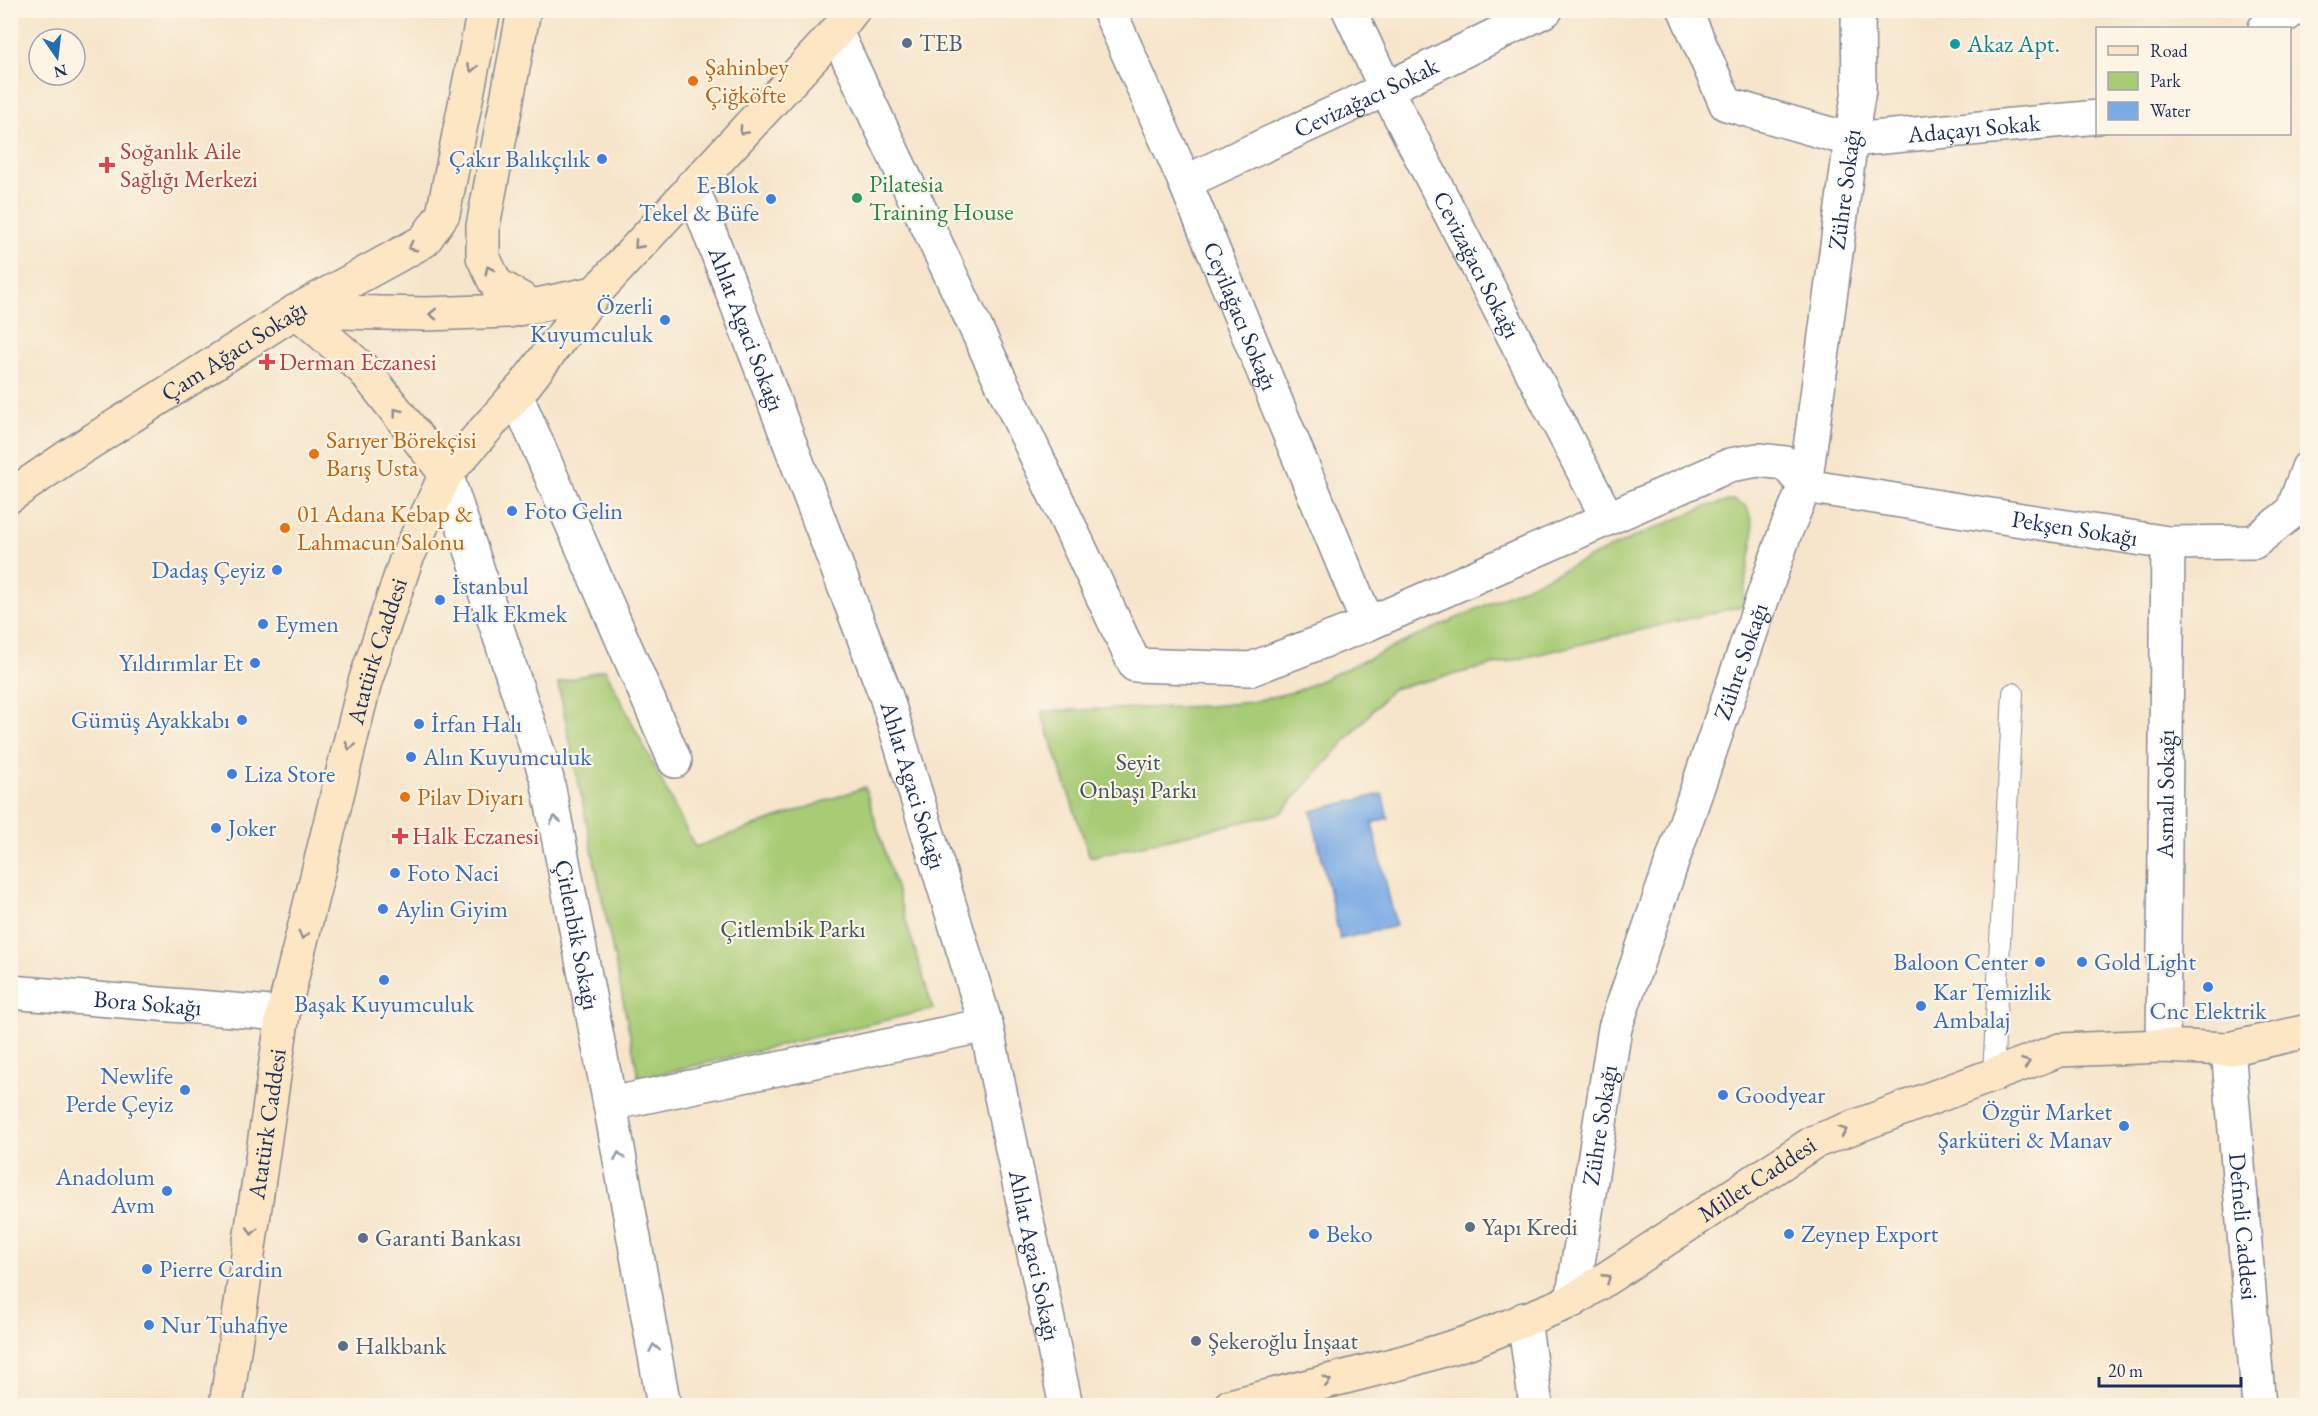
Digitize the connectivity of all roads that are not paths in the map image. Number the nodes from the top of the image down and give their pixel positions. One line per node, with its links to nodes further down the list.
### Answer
1 (484, 10): 16 (street, one-way to 16)
2 (524, 10): 15 (street, one-way to 2)
3 (1108, 10): 12 (street, Ceyilağacı Sokağı)
4 (1349, 10): 9 (street, Cevizağacı Sokağı)
5 (1546, 10): 9 (street, Cevizağacı Sokak)
6 (1685, 10): 11 (street)
7 (1858, 10): 11 (street, Zühre Sokağı)
8 (845, 21): 13 (street, Atatürk Caddesi, one-way to 13); 24 (street)
9 (1386, 89): 12 (street, Cevizağacı Sokak); 22 (street, Cevizağacı Sokağı)
10 (2096, 117): 11 (street, Adaçayı Sokak)
11 (1851, 140): 20 (street, Zühre Sokağı)
12 (1185, 182): 24 (street, Ceyilağacı Sokağı)
13 (692, 186): 14 (street, Atatürk Caddesi, one-way to 14); 29 (street, Ahlat Agaci Sokağı)
14 (595, 293): 15 (street, Çam Ağacı Sokağı); 17 (street, Atatürk Caddesi)
15 (533, 306): 16 (street, Çam Ağacı Sokağı, one-way to 16)
16 (296, 311): 19 (street, one-way to 16); 21 (street, Çam Ağacı Sokağı)
17 (516, 395): 19 (street, Atatürk Caddesi); 26 (street)
18 (2307, 468): 23 (street, Pekşen Sokağı)
19 (446, 474): 28 (street, Atatürk Caddesi, one-way to 28); 34 (street, Çitlenbik Sokağı, one-way to 19)
20 (1805, 486): 22 (street); 23 (street, Pekşen Sokağı); 35 (street, Zühre Sokağı)
21 (10, 496)
22 (1607, 518): 24 (street)
23 (2168, 543): 31 (street, Asmalı Sokağı)
24 (1368, 624)
25 (2013, 693): 33 (lane)
26 (675, 761)
27 (10, 992): 28 (street, Bora Sokağı)
28 (283, 1014): 38 (street, Atatürk Caddesi, one-way to 38)
29 (986, 1025): 34 (street); 40 (street, Ahlat Agaci Sokağı)
30 (2307, 1030): 32 (street, Millet Caddesi)
31 (2163, 1046): 32 (street, Millet Caddesi); 33 (street, Millet Caddesi, one-way to 31)
32 (2228, 1049): 42 (street, Defneli Caddesi)
33 (1993, 1075): 35 (street, Millet Caddesi, one-way to 33)
34 (610, 1104): 39 (street, Çitlenbik Sokağı, one-way to 34)
35 (1572, 1301): 36 (street, Millet Caddesi)
36 (1524, 1319): 37 (street, Millet Caddesi, one-way to 36); 41 (street)
37 (1240, 1404)
38 (226, 1406)
39 (664, 1406)
40 (1066, 1406)
41 (1536, 1406)
42 (2259, 1406)

